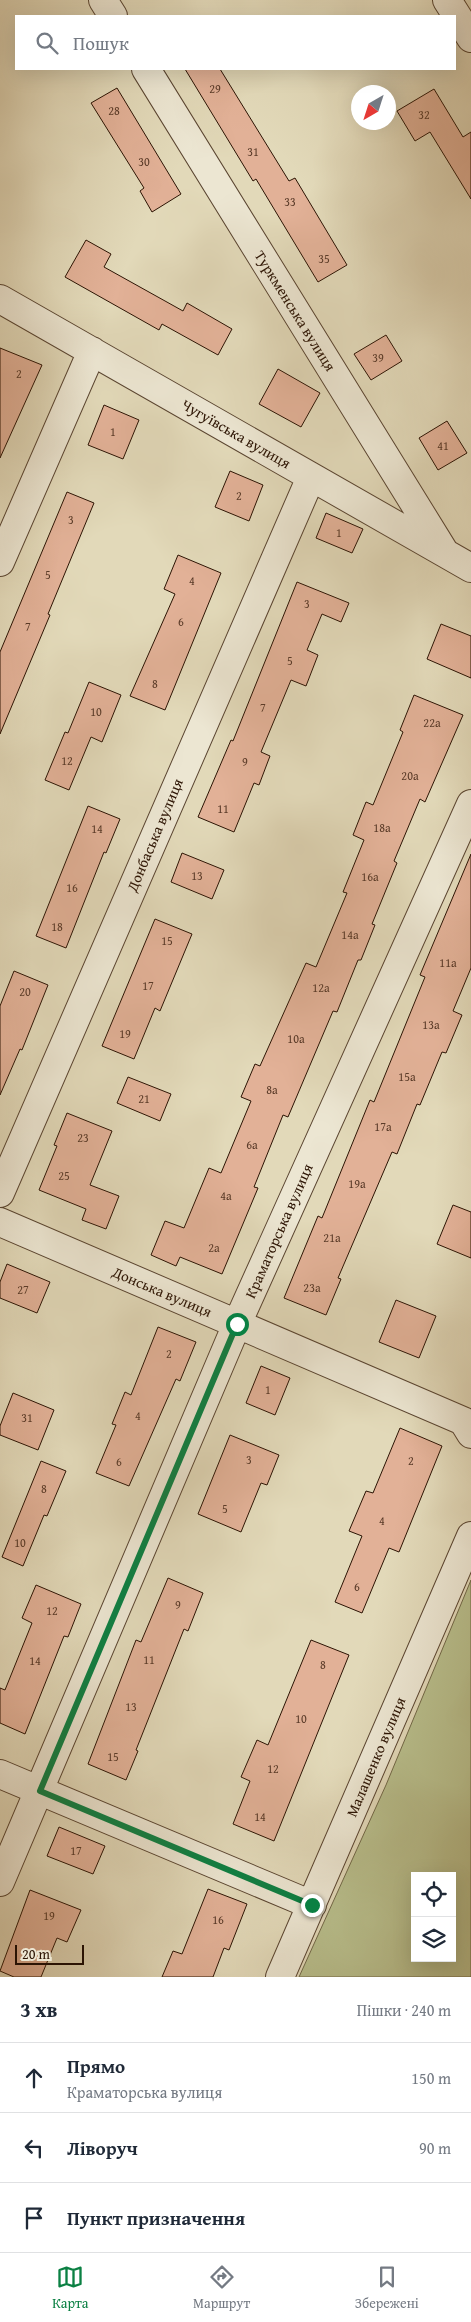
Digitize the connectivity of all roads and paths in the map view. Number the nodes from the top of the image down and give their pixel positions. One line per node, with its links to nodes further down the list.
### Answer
1 (103, 0): 3 (street)
2 (447, 0): 4 (street)
3 (112, 15)
4 (471, 38)
5 (147, 70): 9 (street, Туркменська вулиця)
6 (0, 299): 7 (street, Чугуївська вулиця)
7 (92, 351): 8 (street, Чугуївська вулиця); 10 (street)
8 (311, 477): 9 (street, Чугуївська вулиця); 13 (street, Донбаська вулиця)
9 (445, 553): 11 (street, Чугуївська вулиця)
10 (0, 562)
11 (471, 568)
12 (471, 804): 15 (street, Краматорська вулиця)
13 (0, 1193)
14 (0, 1222): 15 (street, Донська вулиця)
15 (237, 1324): 16 (street, Донська вулиця); 19 (street, Краматорська вулиця)
16 (467, 1428)
17 (468, 1549): 21 (street, Малашенко вулиця)
18 (0, 1774): 19 (street)
19 (40, 1791): 20 (street, Краматорська вулиця); 21 (street)
20 (0, 1882)
21 (312, 1905): 22 (street, Малашенко вулиця)
22 (280, 1977)

